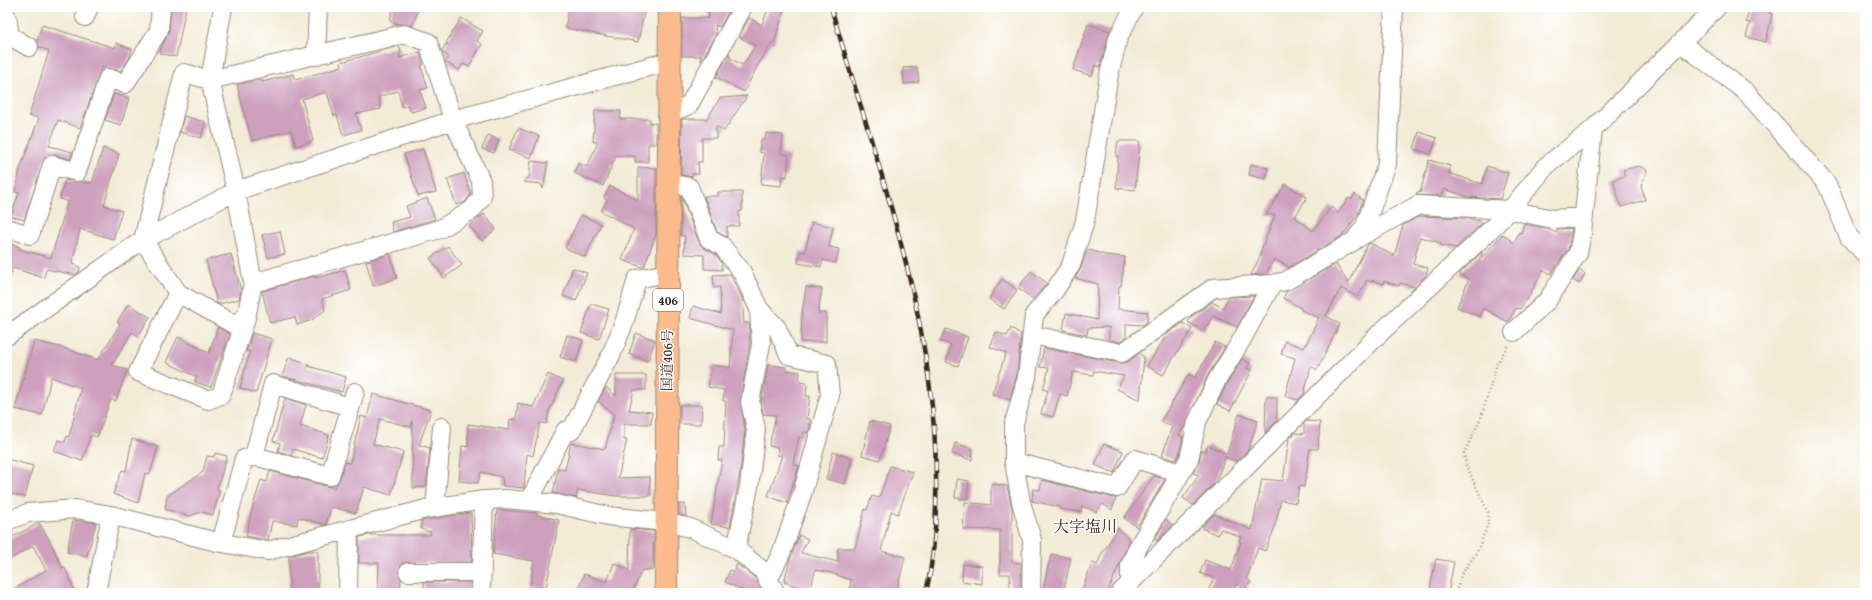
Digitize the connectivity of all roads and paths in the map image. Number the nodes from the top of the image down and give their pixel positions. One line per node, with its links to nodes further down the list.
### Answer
1 (161, 7): 22 (street)
2 (223, 7): 14 (street)
3 (318, 7): 12 (street)
4 (670, 7): 13 (highway, 国道406号 / 406)
5 (743, 7): 15 (street)
6 (1134, 7): 34 (street)
7 (1394, 7): 24 (street)
8 (1716, 7): 10 (street)
9 (7, 17): 11 (street)
10 (1681, 43): 17 (street); 25 (street)
11 (29, 47)
12 (316, 56): 14 (street); 16 (street)
13 (670, 61): 15 (highway, 国道406号 / 406); 16 (street)
14 (210, 80): 19 (street); 23 (street)
15 (670, 113): 18 (highway, 国道406号 / 406)
16 (453, 120): 19 (street); 27 (street)
17 (1594, 129): 20 (street); 21 (street)
18 (669, 183): 26 (highway, 国道406号 / 406); 30 (street)
19 (236, 192): 23 (street); 27 (street)
20 (1510, 210): 21 (street); 24 (street); 51 (street)
21 (1584, 217): 32 (street)
22 (7, 228)
23 (143, 240): 29 (street); 33 (street)
24 (1354, 241): 28 (street)
25 (1865, 254)
26 (668, 273): 40 (street); 44 (highway, 国道406号 / 406)
27 (253, 282): 31 (street)
28 (1272, 284): 34 (street); 38 (street)
29 (178, 293): 31 (street); 31 (street)
30 (759, 309): 47 (street); 50 (street)
31 (246, 318)
32 (1514, 332): 57 (path)
33 (7, 335)
34 (1032, 335): 37 (street)
35 (442, 427): 41 (street)
36 (254, 456): 36 (street); 46 (street)
37 (1014, 462): 38 (street); 56 (street)
38 (1180, 473): 51 (street)
39 (484, 500): 40 (street); 41 (street); 49 (street)
40 (530, 501): 44 (street)
41 (435, 508): 45 (street)
42 (111, 515): 43 (street); 46 (street); 52 (street)
43 (7, 521)
44 (665, 522): 47 (street); 55 (highway, 国道406号 / 406)
45 (349, 529): 46 (street); 53 (street)
46 (222, 543)
47 (736, 549): 50 (street)
48 (408, 572): 49 (street)
49 (482, 572): 54 (street)
50 (772, 587)
51 (1125, 587)
52 (96, 593)
53 (348, 593)
54 (481, 593)
55 (666, 593)
56 (1031, 593)
57 (1456, 593)

